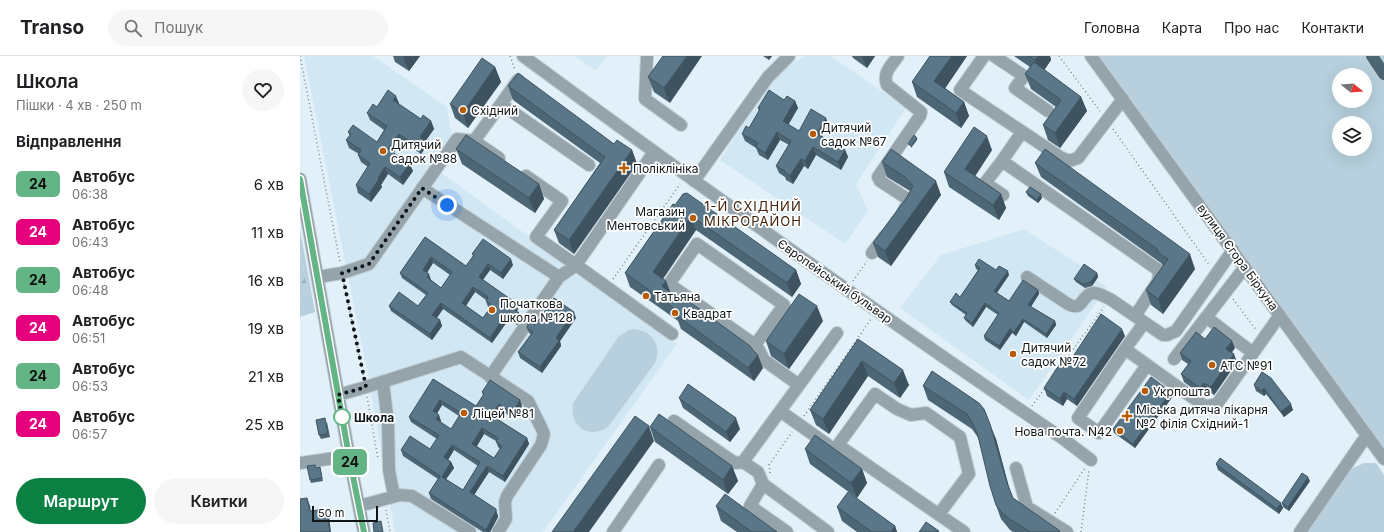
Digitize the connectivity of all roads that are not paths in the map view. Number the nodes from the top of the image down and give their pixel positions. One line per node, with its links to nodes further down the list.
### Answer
1 (522, 56): 17 (street, Європейський бульвар)
2 (647, 56): 14 (street)
3 (789, 56): 20 (street)
4 (898, 56): 25 (street)
5 (984, 56): 15 (street)
6 (994, 56): 13 (street)
7 (1091, 56): 11 (street, вулиця Єгора Біркуна)
8 (1372, 56): 9 (main road)
9 (1384, 74)
10 (518, 80): 12 (street)
11 (1123, 99): 15 (street); 24 (street, вулиця Єгора Біркуна)
12 (501, 104): 16 (street); 19 (street)
13 (1048, 111)
14 (681, 125)
15 (1022, 132): 18 (street)
16 (474, 141): 22 (street); 26 (street)
17 (654, 152): 20 (street, Європейський бульвар); 26 (street)
18 (1002, 161): 23 (street); 33 (street)
19 (589, 165)
20 (690, 178): 51 (street, Європейський бульвар)
21 (300, 179): 28 (street)
22 (422, 188): 28 (street); 29 (street)
23 (1003, 195)
24 (1233, 250): 27 (street, вулиця Єгора Біркуна); 33 (street)
25 (872, 253)
26 (576, 265): 29 (street); 35 (street)
27 (1245, 267): 31 (street, вулиця Єгора Біркуна); 32 (street)
28 (318, 277): 44 (street)
29 (559, 277): 41 (street)
30 (1027, 277): 33 (street)
31 (1280, 315): 38 (street); 47 (street, вулиця Єгора Біркуна)
32 (1206, 318): 38 (street); 39 (street)
33 (1140, 319): 37 (street)
34 (837, 333): 43 (street)
35 (672, 334)
36 (755, 345): 36 (street); 43 (street)
37 (1125, 349): 40 (street); 40 (street)
38 (1253, 353): 40 (street)
39 (1174, 359)
40 (1147, 365)
41 (490, 377): 42 (street); 63 (street)
42 (383, 382): 44 (street); 57 (street)
43 (799, 385): 45 (street)
44 (338, 395): 49 (street)
45 (780, 411): 48 (street); 52 (street)
46 (674, 421): 52 (street)
47 (1367, 435): 50 (street, вулиця Єгора Біркуна); 69 (street)
48 (838, 445): 59 (street); 59 (street)
49 (349, 456): 53 (street); 58 (street)
50 (1384, 459)
51 (1091, 460)
52 (743, 462): 56 (street)
53 (300, 463)
54 (659, 465): 64 (street)
55 (1016, 468): 68 (street)
56 (763, 484): 60 (street); 65 (street)
57 (389, 497): 58 (street); 62 (street)
58 (359, 506): 61 (street)
59 (939, 514): 67 (street)
60 (812, 527): 66 (street)
61 (364, 532)
62 (470, 532)
63 (498, 532)
64 (613, 532)
65 (787, 532)
66 (828, 532)
67 (964, 532)
68 (1067, 532)
69 (1300, 532)

